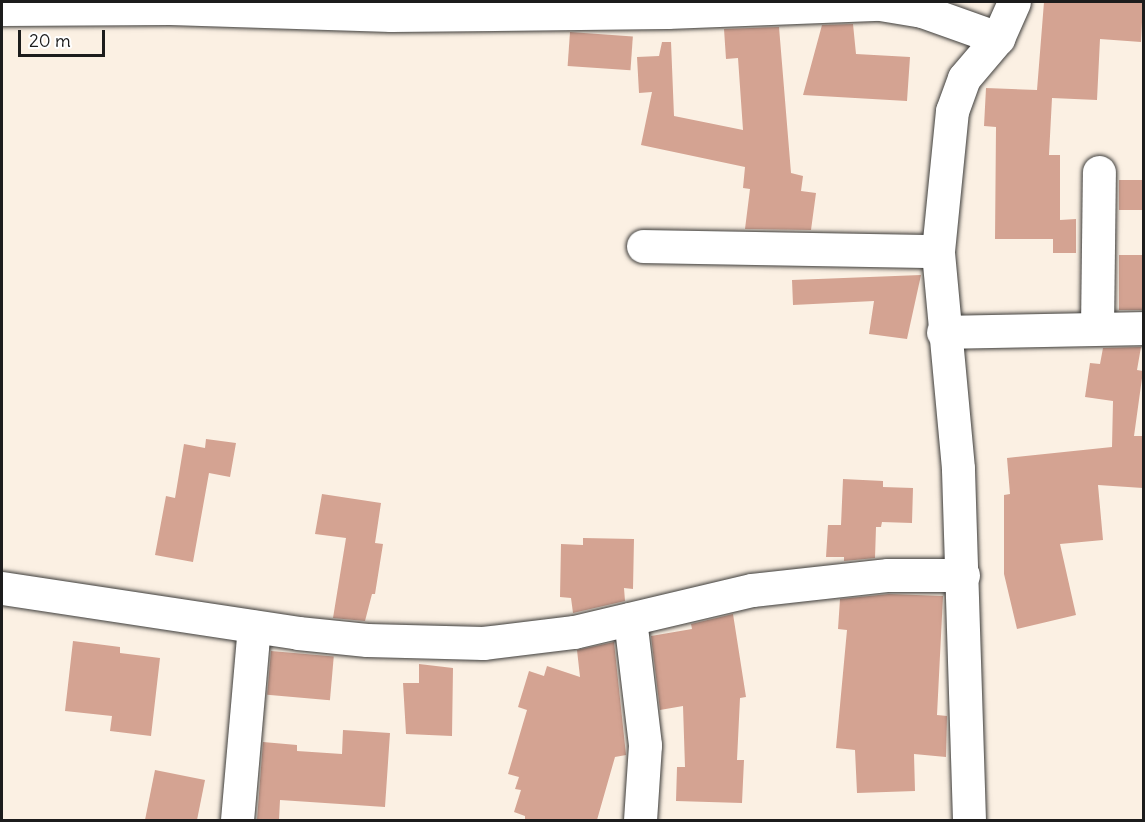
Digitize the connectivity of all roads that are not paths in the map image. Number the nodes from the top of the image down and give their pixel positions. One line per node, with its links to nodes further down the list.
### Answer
1 (1014, 2): 3 (street)
2 (2, 9): 3 (street)
3 (998, 38): 6 (street)
4 (1099, 172): 7 (street)
5 (643, 246): 6 (street)
6 (938, 251): 9 (street)
7 (1097, 328): 8 (street); 9 (street)
8 (1143, 328)
9 (943, 332): 10 (street)
10 (963, 575): 12 (street); 16 (street)
11 (2, 588): 13 (street)
12 (630, 619): 13 (street); 15 (street)
13 (254, 627): 14 (street)
14 (237, 820)
15 (640, 820)
16 (969, 820)

